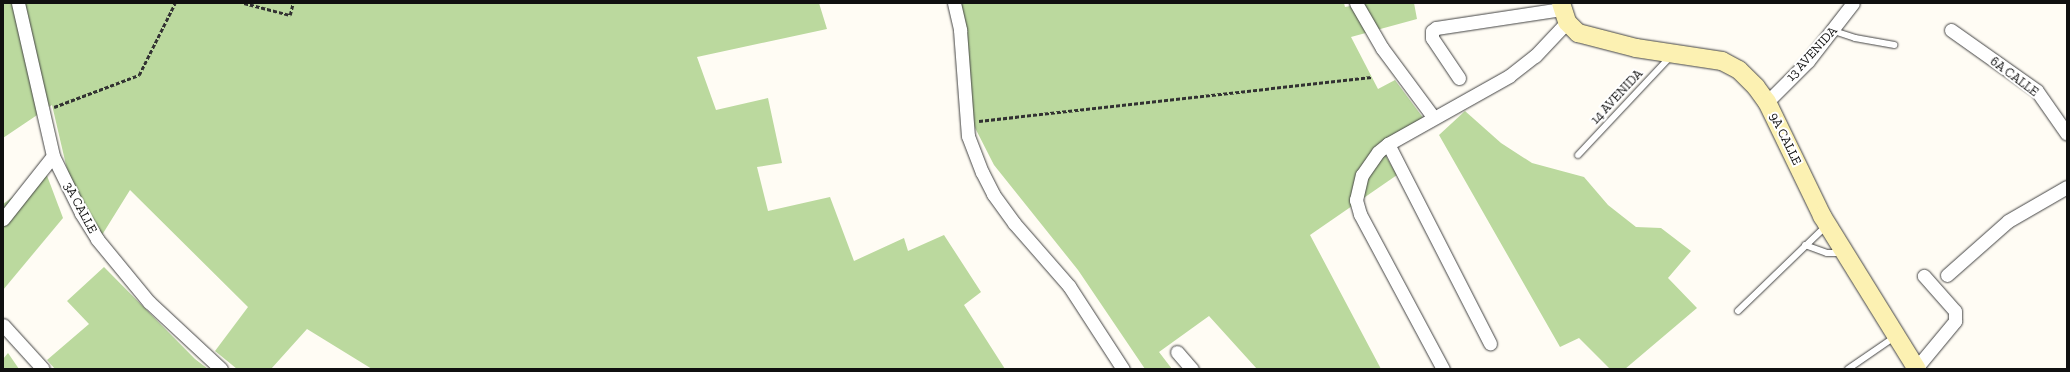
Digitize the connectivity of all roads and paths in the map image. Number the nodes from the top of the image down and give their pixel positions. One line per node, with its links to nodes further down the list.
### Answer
1 (18, 3): 16 (street, 3A CALLE)
2 (175, 3): 16 (path)
3 (244, 3): 4 (path)
4 (293, 3)
5 (954, 3): 18 (street)
6 (1356, 3): 17 (street)
7 (1854, 3): 9 (street, 13 AVENIDA)
8 (1564, 11): 12 (street, 9A CALLE); 14 (street); 17 (street)
9 (1834, 30): 11 (lane); 15 (street, 13 AVENIDA)
10 (1951, 30): 19 (street, 6A CALLE)
11 (1894, 45)
12 (1672, 54): 15 (street, 9A CALLE); 21 (lane, 14 AVENIDA)
13 (1372, 77): 18 (path)
14 (1459, 78)
15 (1767, 102): 25 (street, 9A CALLE)
16 (43, 111): 22 (street, 3A CALLE)
17 (1434, 118): 20 (street)
18 (967, 122): 38 (street)
19 (2067, 134)
20 (1388, 144): 33 (street); 40 (street)
21 (1578, 155)
22 (53, 156): 24 (street); 37 (street, 3A CALLE)
23 (2067, 187): 28 (street)
24 (3, 219)
25 (1827, 224): 26 (lane); 27 (street, 9A CALLE)
26 (1805, 245): 27 (lane); 30 (lane)
27 (1844, 252): 32 (street, 9A CALLE)
28 (1947, 275)
29 (1924, 276): 35 (street)
30 (1738, 311)
31 (3, 324): 36 (street)
32 (1897, 335): 35 (street, 9A CALLE); 41 (lane)
33 (1490, 343)
34 (1177, 352): 39 (street)
35 (1917, 368)
36 (44, 369)
37 (221, 369)
38 (1122, 369)
39 (1192, 369)
40 (1443, 369)
41 (1848, 369)

